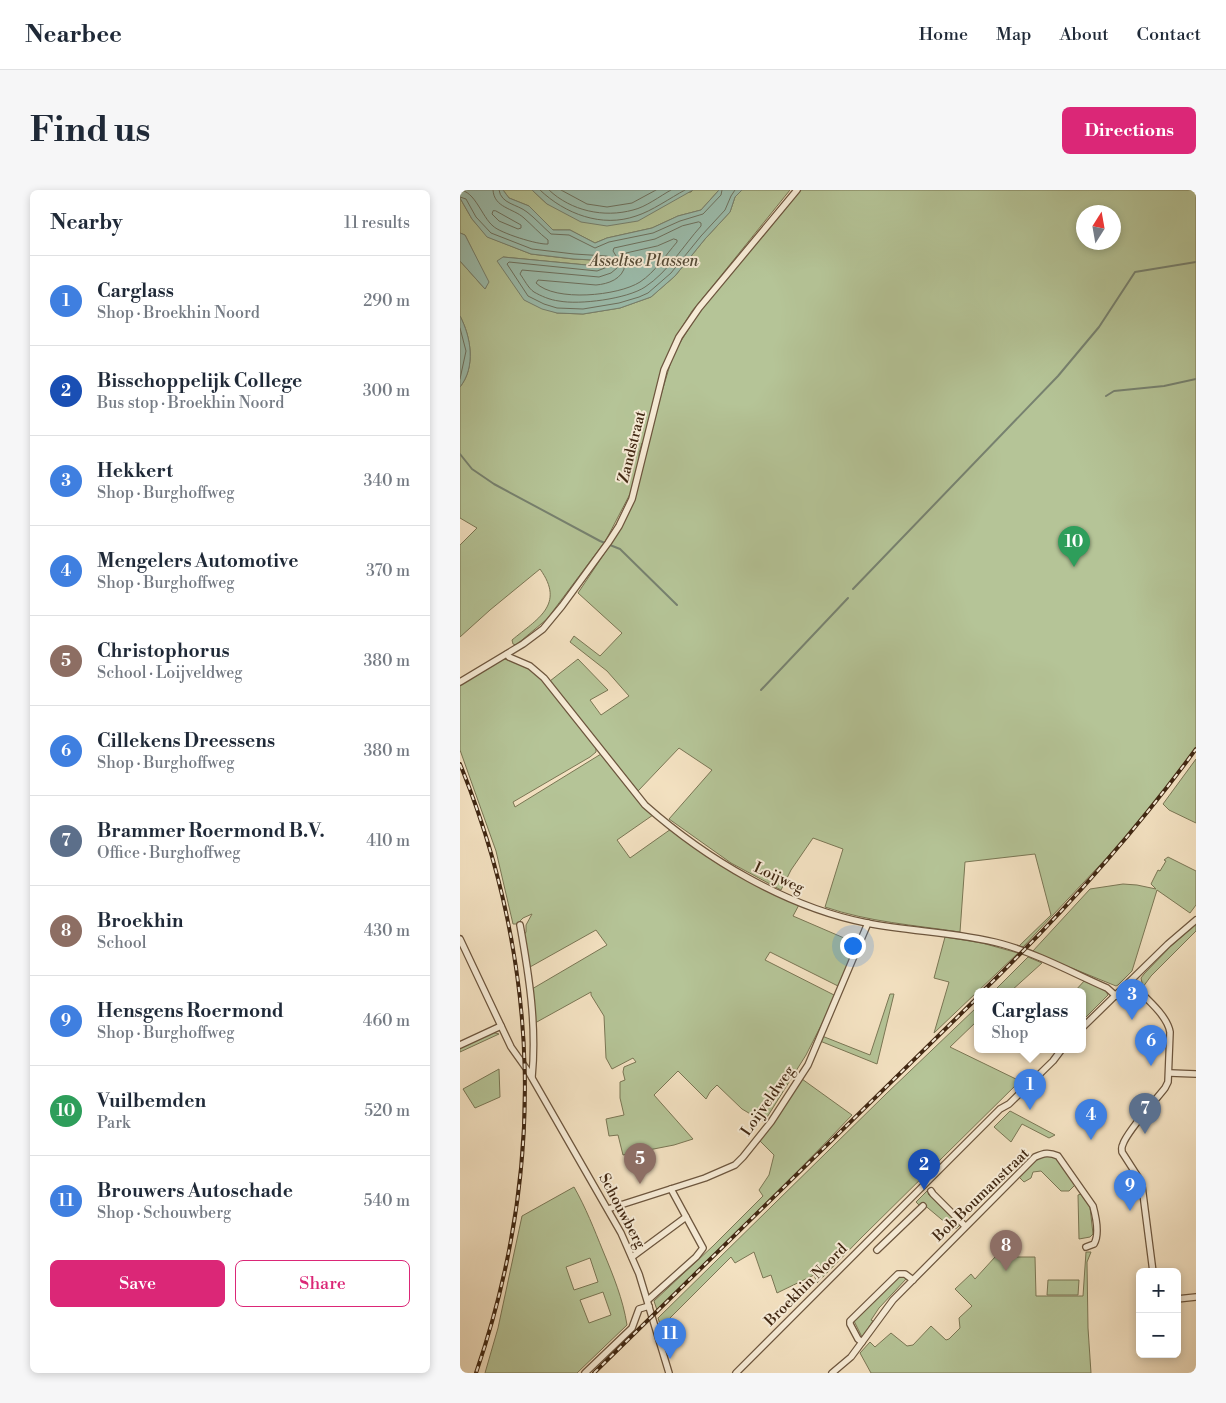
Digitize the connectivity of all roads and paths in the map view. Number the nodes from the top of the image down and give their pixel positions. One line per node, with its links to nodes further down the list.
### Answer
1 (797, 190): 2 (street, Zandstraat)
2 (507, 654): 3 (street, Zandstraat); 5 (street, Loijweg)
3 (460, 682)
4 (1196, 920): 8 (street)
5 (868, 923): 9 (street, Loijweg); 17 (street, Loijveldweg)
6 (520, 925): 16 (street)
7 (460, 939): 11 (street, Schouwberg)
8 (1130, 982): 9 (street); 14 (street)
9 (1116, 996): 10 (street)
10 (1086, 1024)
11 (502, 1026): 12 (street); 16 (street, Schouwberg)
12 (460, 1045)
13 (1059, 1053): 21 (street, Broekhin Noord)
14 (1170, 1073): 15 (street); 28 (street)
15 (1196, 1074)
16 (532, 1077): 20 (street, Schouwberg)
17 (671, 1189): 20 (street, Loijveldweg); 22 (street)
18 (932, 1191): 24 (street)
19 (923, 1206): 23 (street)
20 (608, 1209): 27 (street, Schouwberg)
21 (894, 1215): 23 (street); 36 (street, Broekhin Noord)
22 (686, 1217): 27 (street); 32 (street)
23 (903, 1225): 26 (street)
24 (965, 1226): 25 (street, Bob Boumanstraat); 29 (street, Bob Boumanstraat)
25 (1086, 1247)
26 (877, 1250)
27 (632, 1257): 32 (street, Schouwberg)
28 (1152, 1268)
29 (913, 1280): 33 (street, Bob Boumanstraat); 33 (street)
30 (1196, 1297): 31 (street)
31 (1181, 1299)
32 (648, 1303): 34 (street, Schouwberg); 35 (street)
33 (862, 1342): 37 (street, Bob Boumanstraat)
34 (668, 1371)
35 (585, 1373)
36 (736, 1373)
37 (832, 1373)

